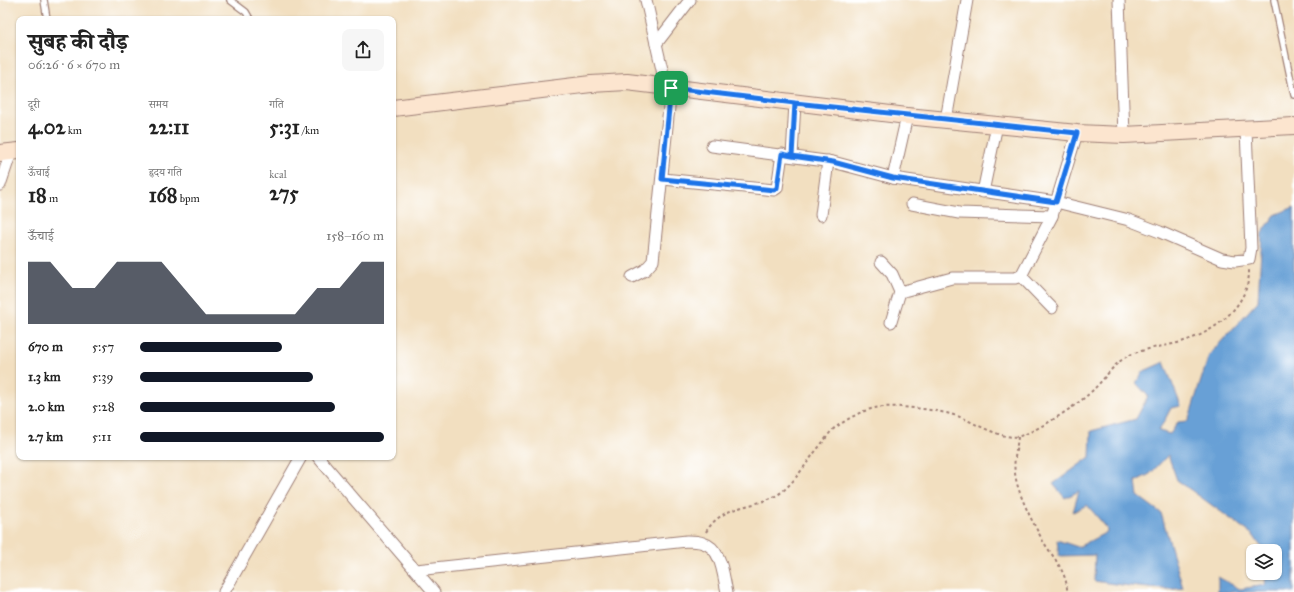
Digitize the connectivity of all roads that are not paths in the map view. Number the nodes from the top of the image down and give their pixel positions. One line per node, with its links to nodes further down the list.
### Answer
1 (44, 0): 8 (lane)
2 (230, 0): 9 (lane)
3 (646, 0): 10 (street)
4 (690, 0): 10 (street)
5 (967, 0): 18 (street)
6 (1119, 0): 23 (street)
7 (1274, 0): 11 (lane)
8 (47, 16)
9 (248, 16)
10 (656, 44): 13 (street)
11 (1287, 61): 12 (lane); 14 (lane)
12 (1294, 62)
13 (669, 88): 15 (main road); 16 (main road); 29 (street)
14 (1294, 95)
15 (795, 103): 17 (main road); 26 (street)
16 (396, 108)
17 (907, 116): 18 (main road); 28 (street)
18 (946, 120): 19 (main road)
19 (996, 125): 22 (main road); 31 (street)
20 (1294, 126): 21 (main road)
21 (1246, 130): 23 (main road); 32 (street)
22 (1077, 133): 23 (main road); 32 (street)
23 (1124, 135)
24 (712, 146): 26 (street)
25 (10, 152): 30 (street)
26 (787, 155): 27 (street); 29 (street)
27 (828, 161): 28 (street); 34 (street)
28 (893, 178): 31 (street)
29 (662, 179): 38 (street)
30 (0, 185)
31 (983, 192): 32 (street)
32 (1056, 202): 35 (street)
33 (912, 204): 35 (street)
34 (821, 215)
35 (1052, 216): 37 (street)
36 (881, 262): 39 (street)
37 (1020, 276): 39 (street); 40 (street)
38 (632, 277)
39 (900, 292): 41 (street)
40 (1052, 308)
41 (891, 322)
42 (299, 460): 45 (street)
43 (321, 460): 44 (street)
44 (416, 570): 46 (street); 47 (street)
45 (224, 592)
46 (434, 592)
47 (727, 592)

